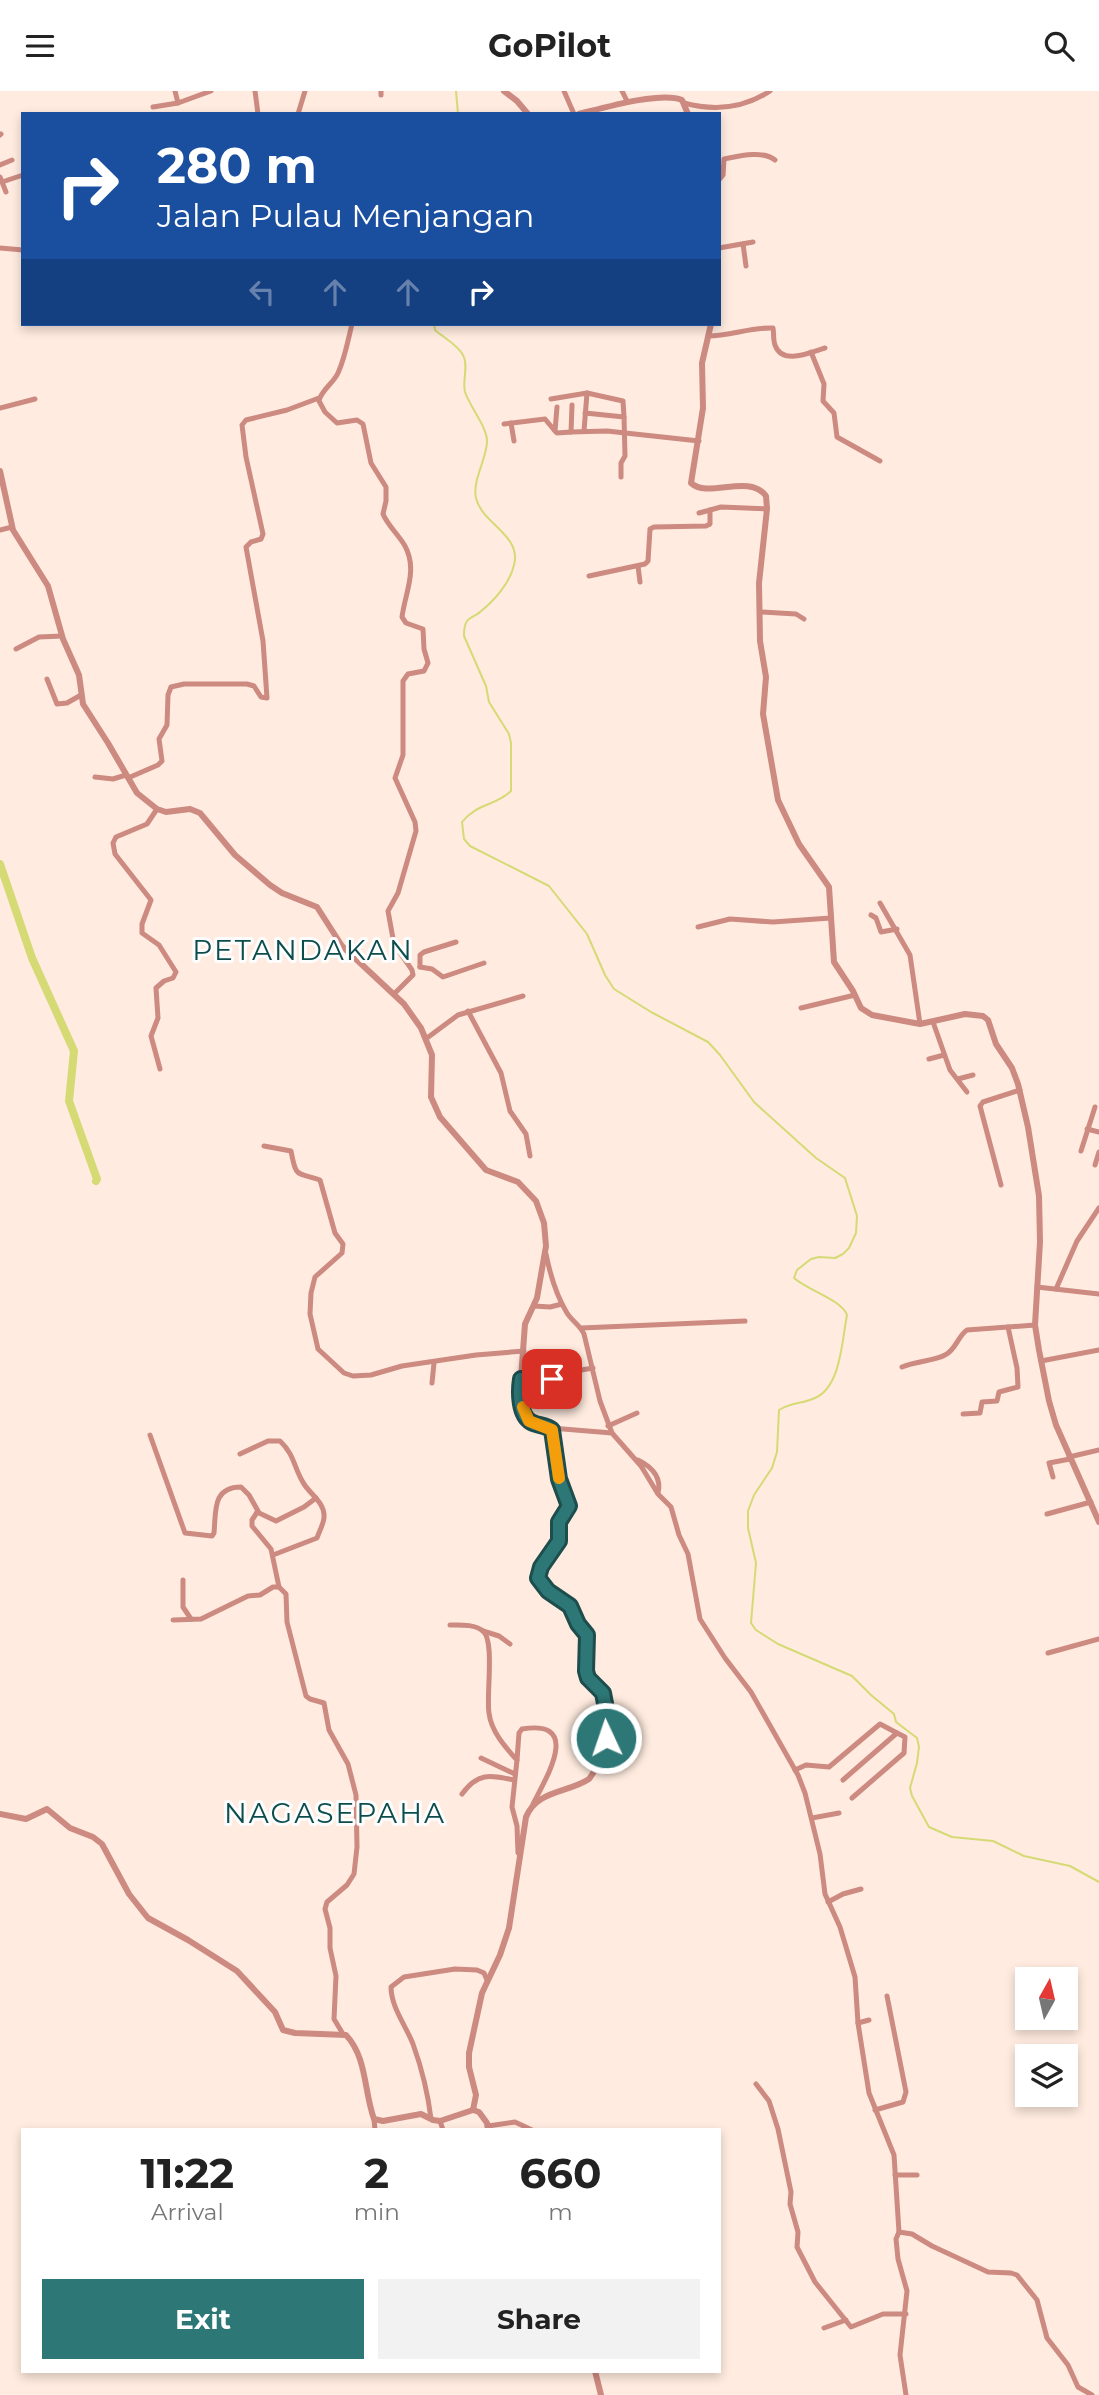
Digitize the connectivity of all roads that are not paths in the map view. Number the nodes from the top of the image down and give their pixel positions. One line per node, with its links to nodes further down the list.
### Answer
1 (175, 91): 10 (street)
2 (211, 91): 10 (street)
3 (255, 91): 13 (street)
4 (305, 91): 14 (street)
5 (504, 91): 15 (street)
6 (564, 91): 16 (street)
7 (622, 91): 9 (street)
8 (770, 91): 11 (street)
9 (627, 101): 11 (street); 17 (street)
10 (178, 103): 12 (street)
11 (684, 103): 18 (street)
12 (153, 107)
13 (258, 112)
14 (299, 112)
15 (526, 112)
16 (575, 112)
17 (584, 112)
18 (687, 112)
19 (12, 160): 21 (street)
20 (775, 160): 23 (street)
21 (0, 165)
22 (21, 175): 24 (street)
23 (721, 178)
24 (1, 180): 25 (street)
25 (6, 192)
26 (753, 242): 27 (street)
27 (743, 244): 29 (street); 31 (street)
28 (0, 248): 30 (street)
29 (721, 248)
30 (21, 250)
31 (746, 266)
32 (351, 326): 38 (street)
33 (710, 326): 34 (street)
34 (708, 336): 36 (street); 53 (street)
35 (825, 348): 36 (street)
36 (811, 352): 54 (street)
37 (586, 393): 40 (street); 44 (street); 45 (street)
38 (319, 398): 72 (street); 83 (street)
39 (35, 399): 43 (street)
40 (551, 399)
41 (572, 405): 50 (street)
42 (557, 407): 48 (street)
43 (0, 408)
44 (585, 413): 45 (street); 49 (street)
45 (624, 417): 51 (street)
46 (511, 423): 47 (street); 48 (street); 52 (street)
47 (504, 424)
48 (555, 431): 50 (street)
49 (584, 431): 50 (street); 51 (street)
50 (571, 432)
51 (624, 433): 53 (street); 56 (street)
52 (514, 441)
53 (699, 441): 58 (street)
54 (880, 461)
55 (0, 471): 57 (street)
56 (621, 477)
57 (3, 504): 61 (street)
58 (767, 509): 59 (street); 66 (street)
59 (710, 510): 60 (street); 63 (street)
60 (699, 513)
61 (12, 527): 62 (street); 68 (street)
62 (0, 530)
63 (638, 566): 64 (street); 65 (street)
64 (590, 576)
65 (639, 582)
66 (761, 612): 67 (street); 77 (street)
67 (804, 619)
68 (62, 636): 69 (street); 71 (street)
69 (16, 649)
70 (47, 679): 71 (street)
71 (81, 695): 72 (street)
72 (127, 776): 73 (street); 74 (street)
73 (95, 777)
74 (157, 810): 84 (street); 94 (street)
75 (880, 903): 79 (street)
76 (872, 915): 79 (street)
77 (831, 918): 78 (street); 85 (street)
78 (698, 927)
79 (897, 929): 90 (street)
80 (456, 942): 82 (street)
81 (484, 963): 82 (street)
82 (420, 967): 83 (street)
83 (413, 974): 84 (street)
84 (394, 994): 91 (street)
85 (855, 995): 87 (street); 90 (street)
86 (523, 996): 88 (street)
87 (801, 1008)
88 (468, 1011): 91 (street); 105 (street)
89 (933, 1022): 90 (street); 92 (street); 97 (street)
90 (920, 1024)
91 (426, 1038): 109 (street)
92 (944, 1055): 93 (street); 96 (street)
93 (929, 1059)
94 (160, 1069)
95 (973, 1075): 96 (street)
96 (958, 1079): 98 (street)
97 (1020, 1090): 107 (street); 110 (street)
98 (967, 1092)
99 (1095, 1107): 100 (street)
100 (1087, 1129): 101 (street); 103 (street)
101 (1099, 1132)
102 (264, 1146): 122 (street)
103 (1081, 1151)
104 (1099, 1152): 106 (street)
105 (530, 1156)
106 (1095, 1165)
107 (1001, 1185)
108 (1099, 1208): 111 (street)
109 (545, 1253): 113 (street); 114 (street)
110 (1037, 1287): 111 (street); 116 (street)
111 (1056, 1289): 112 (street)
112 (1099, 1294)
113 (562, 1304): 114 (street); 118 (street)
114 (534, 1306): 120 (street)
115 (745, 1321): 118 (street)
116 (1035, 1325): 117 (street); 121 (street)
117 (1008, 1327): 123 (street); 128 (street)
118 (581, 1328): 124 (street)
119 (1099, 1350): 121 (street)
120 (524, 1351): 122 (street); 125 (street)
121 (1041, 1361): 134 (street)
122 (433, 1363): 126 (street)
123 (902, 1367)
124 (593, 1368): 125 (street); 129 (street)
125 (521, 1379): 130 (street)
126 (432, 1383)
127 (637, 1413): 129 (street)
128 (963, 1414)
129 (608, 1426): 132 (street)
130 (551, 1428): 132 (street); 162 (street)
131 (1068, 1431): 134 (street)
132 (612, 1433): 157 (street)
133 (149, 1435): 141 (street)
134 (1060, 1435): 137 (street)
135 (1099, 1450): 137 (street)
136 (240, 1454): 139 (street)
137 (1070, 1458): 138 (street); 140 (street)
138 (1054, 1476)
139 (316, 1498): 141 (street); 144 (street)
140 (1091, 1502): 142 (street); 143 (street)
141 (257, 1513): 144 (street)
142 (1047, 1514)
143 (1099, 1522)
144 (273, 1555): 146 (street)
145 (183, 1580): 147 (street)
146 (279, 1587): 147 (street); 173 (street)
147 (191, 1619): 148 (street)
148 (173, 1621)
149 (450, 1625): 150 (street)
150 (483, 1631): 152 (street); 156 (street)
151 (1099, 1639): 153 (street)
152 (510, 1644)
153 (1048, 1653)
154 (897, 1733): 157 (street); 159 (street); 161 (street)
155 (481, 1758): 158 (street)
156 (517, 1760): 158 (street); 162 (street)
157 (795, 1770): 165 (street)
158 (515, 1777): 160 (street); 166 (street)
159 (843, 1780)
160 (462, 1794)
161 (852, 1798)
162 (533, 1804): 166 (street)
163 (839, 1813): 165 (street)
164 (0, 1814): 173 (street)
165 (812, 1818): 168 (street)
166 (519, 1861): 169 (street)
167 (861, 1889): 168 (street)
168 (828, 1902): 172 (street)
169 (487, 1980): 176 (street); 178 (street)
170 (887, 1996): 175 (street)
171 (869, 2020): 172 (street)
172 (858, 2023): 175 (street)
173 (343, 2034): 177 (street)
174 (756, 2084): 188 (street)
175 (875, 2110): 184 (street)
176 (473, 2111): 179 (street); 182 (street)
177 (374, 2119): 178 (street); 180 (street)
178 (431, 2119): 179 (street)
179 (440, 2120): 181 (street)
180 (375, 2128)
181 (442, 2128)
182 (488, 2128): 183 (street)
183 (527, 2128)
184 (895, 2175): 185 (street); 186 (street)
185 (917, 2175)
186 (899, 2232): 187 (street); 193 (street)
187 (906, 2314): 188 (street); 192 (street)
188 (846, 2321): 189 (street)
189 (824, 2328)
190 (596, 2373): 191 (street)
191 (601, 2395)
192 (906, 2395)
193 (1092, 2395)

